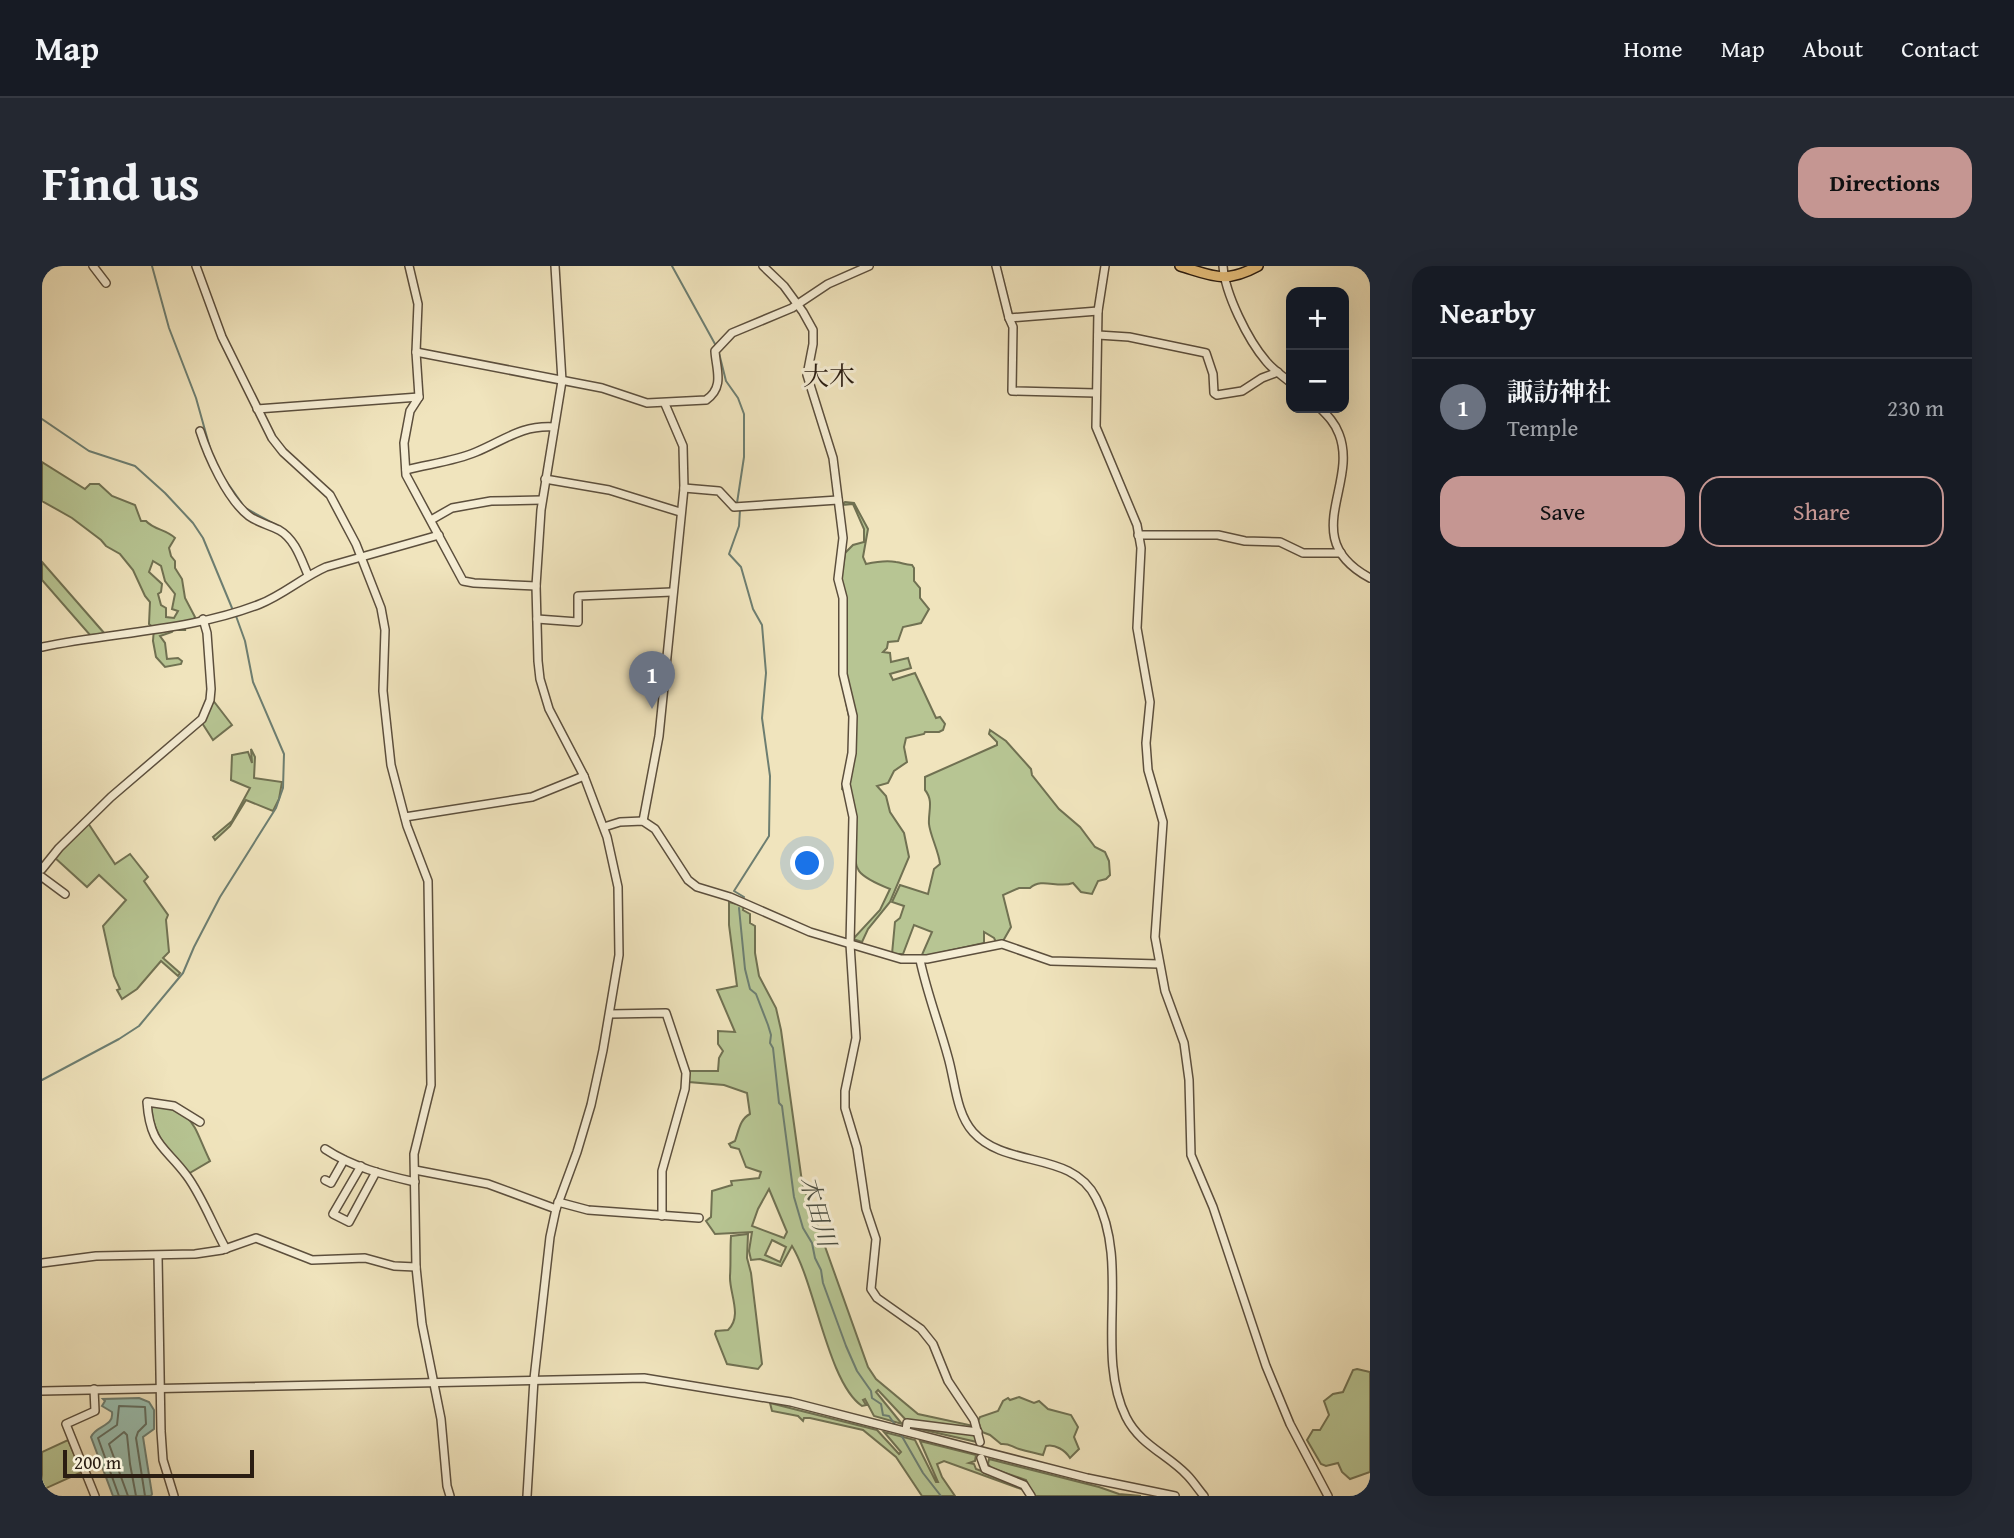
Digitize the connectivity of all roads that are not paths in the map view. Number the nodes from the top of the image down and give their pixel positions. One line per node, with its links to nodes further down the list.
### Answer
1 (93, 266): 13 (street)
2 (196, 266): 25 (street)
3 (409, 266): 18 (street)
4 (555, 266): 21 (street)
5 (762, 266): 14 (street)
6 (869, 266): 14 (street)
7 (996, 266): 16 (street)
8 (1105, 266): 15 (street)
9 (1180, 266): 12 (main road)
10 (1223, 266): 12 (street)
11 (1258, 266): 12 (main road)
12 (1224, 278): 19 (street)
13 (106, 283)
14 (798, 304): 24 (street); 33 (street)
15 (1098, 311): 16 (street); 17 (street)
16 (1009, 318): 22 (street)
17 (1098, 335): 19 (street); 22 (street)
18 (416, 352): 21 (street); 23 (street)
19 (1278, 372): 20 (street)
20 (1286, 379)
21 (562, 381): 24 (street); 27 (street)
22 (1096, 393): 37 (street)
23 (419, 397): 25 (street); 29 (street)
24 (665, 404): 31 (street)
25 (257, 409): 39 (street)
26 (1325, 413): 38 (street)
27 (554, 427): 29 (street); 30 (street)
28 (200, 431): 40 (street)
29 (406, 470): 35 (street)
30 (545, 479): 32 (street); 34 (street)
31 (684, 488): 33 (street); 34 (street)
32 (542, 500): 35 (street); 42 (street)
33 (838, 500): 54 (street)
34 (680, 512): 43 (street)
35 (431, 520): 36 (street)
36 (439, 535): 39 (street); 42 (street)
37 (1138, 535): 38 (street); 56 (street)
38 (1342, 553): 41 (street)
39 (361, 556): 40 (street); 48 (street)
40 (308, 575): 44 (street)
41 (1370, 578)
42 (536, 586): 45 (street)
43 (672, 592): 45 (street); 49 (street)
44 (203, 619): 46 (street); 51 (street)
45 (537, 619): 47 (street)
46 (42, 647)
47 (584, 776): 48 (street); 50 (street)
48 (405, 817): 62 (street)
49 (643, 821): 50 (street); 54 (street)
50 (604, 827): 57 (street)
51 (42, 869)
52 (42, 877): 53 (street)
53 (65, 894)
54 (849, 944): 55 (street); 79 (street)
55 (920, 960): 56 (street); 88 (street)
56 (1158, 964): 89 (street)
57 (610, 1014): 66 (street); 67 (street)
58 (200, 1122): 69 (street)
59 (325, 1149): 60 (street)
60 (344, 1160): 61 (street); 64 (street)
61 (360, 1166): 63 (street); 63 (street)
62 (415, 1170): 65 (street); 66 (street)
63 (376, 1172): 65 (street)
64 (325, 1180)
65 (415, 1182): 72 (street)
66 (557, 1206): 67 (street); 73 (street)
67 (662, 1216): 68 (street)
68 (699, 1218)
69 (226, 1249): 70 (street); 72 (street)
70 (158, 1256): 71 (street); 75 (street)
71 (42, 1263)
72 (416, 1267): 74 (street)
73 (534, 1379): 74 (street); 78 (street); 85 (street)
74 (434, 1381): 75 (street); 84 (street)
75 (161, 1388): 76 (street); 83 (street)
76 (94, 1390): 77 (street); 82 (street)
77 (42, 1391)
78 (906, 1431): 79 (street); 87 (street)
79 (978, 1432): 80 (street)
80 (980, 1442)
81 (981, 1458): 86 (street)
82 (95, 1496)
83 (174, 1496)
84 (450, 1496)
85 (527, 1496)
86 (1031, 1496)
87 (1175, 1496)
88 (1204, 1496)
89 (1328, 1496)

